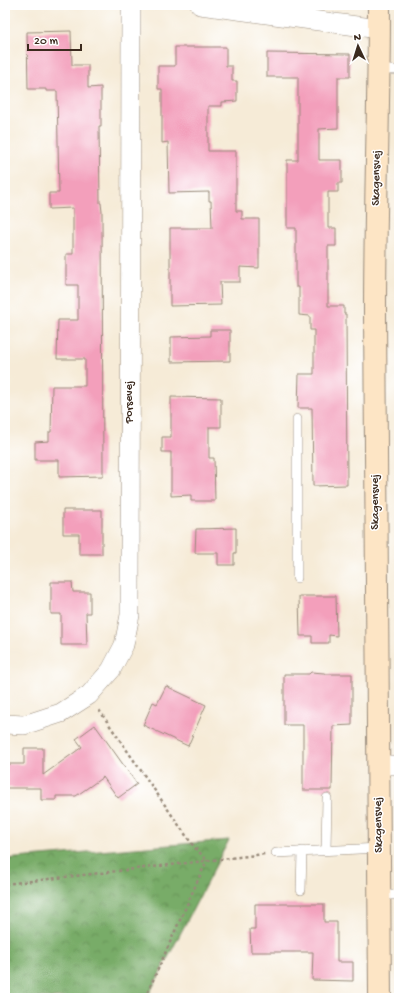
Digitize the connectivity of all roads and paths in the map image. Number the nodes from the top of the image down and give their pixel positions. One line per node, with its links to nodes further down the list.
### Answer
1 (131, 5): 8 (street, Porsevej)
2 (200, 5): 4 (street)
3 (379, 5): 4 (street, Skagensvej)
4 (379, 28): 5 (street, Skagensvej)
5 (389, 70): 10 (street, Skagensvej)
6 (297, 419): 7 (lane)
7 (297, 578)
8 (89, 695): 9 (street, Porsevej); 17 (path)
9 (5, 724)
10 (378, 765): 11 (street); 13 (street, Skagensvej)
11 (399, 765)
12 (327, 798): 14 (lane)
13 (380, 848): 14 (lane); 20 (street, Skagensvej)
14 (326, 850): 15 (lane)
15 (302, 852): 16 (lane); 19 (lane)
16 (276, 853): 17 (path)
17 (208, 860): 18 (path); 21 (path)
18 (5, 884)
19 (301, 890)
20 (389, 895): 22 (street, Skagensvej)
21 (145, 998)
22 (380, 998)

